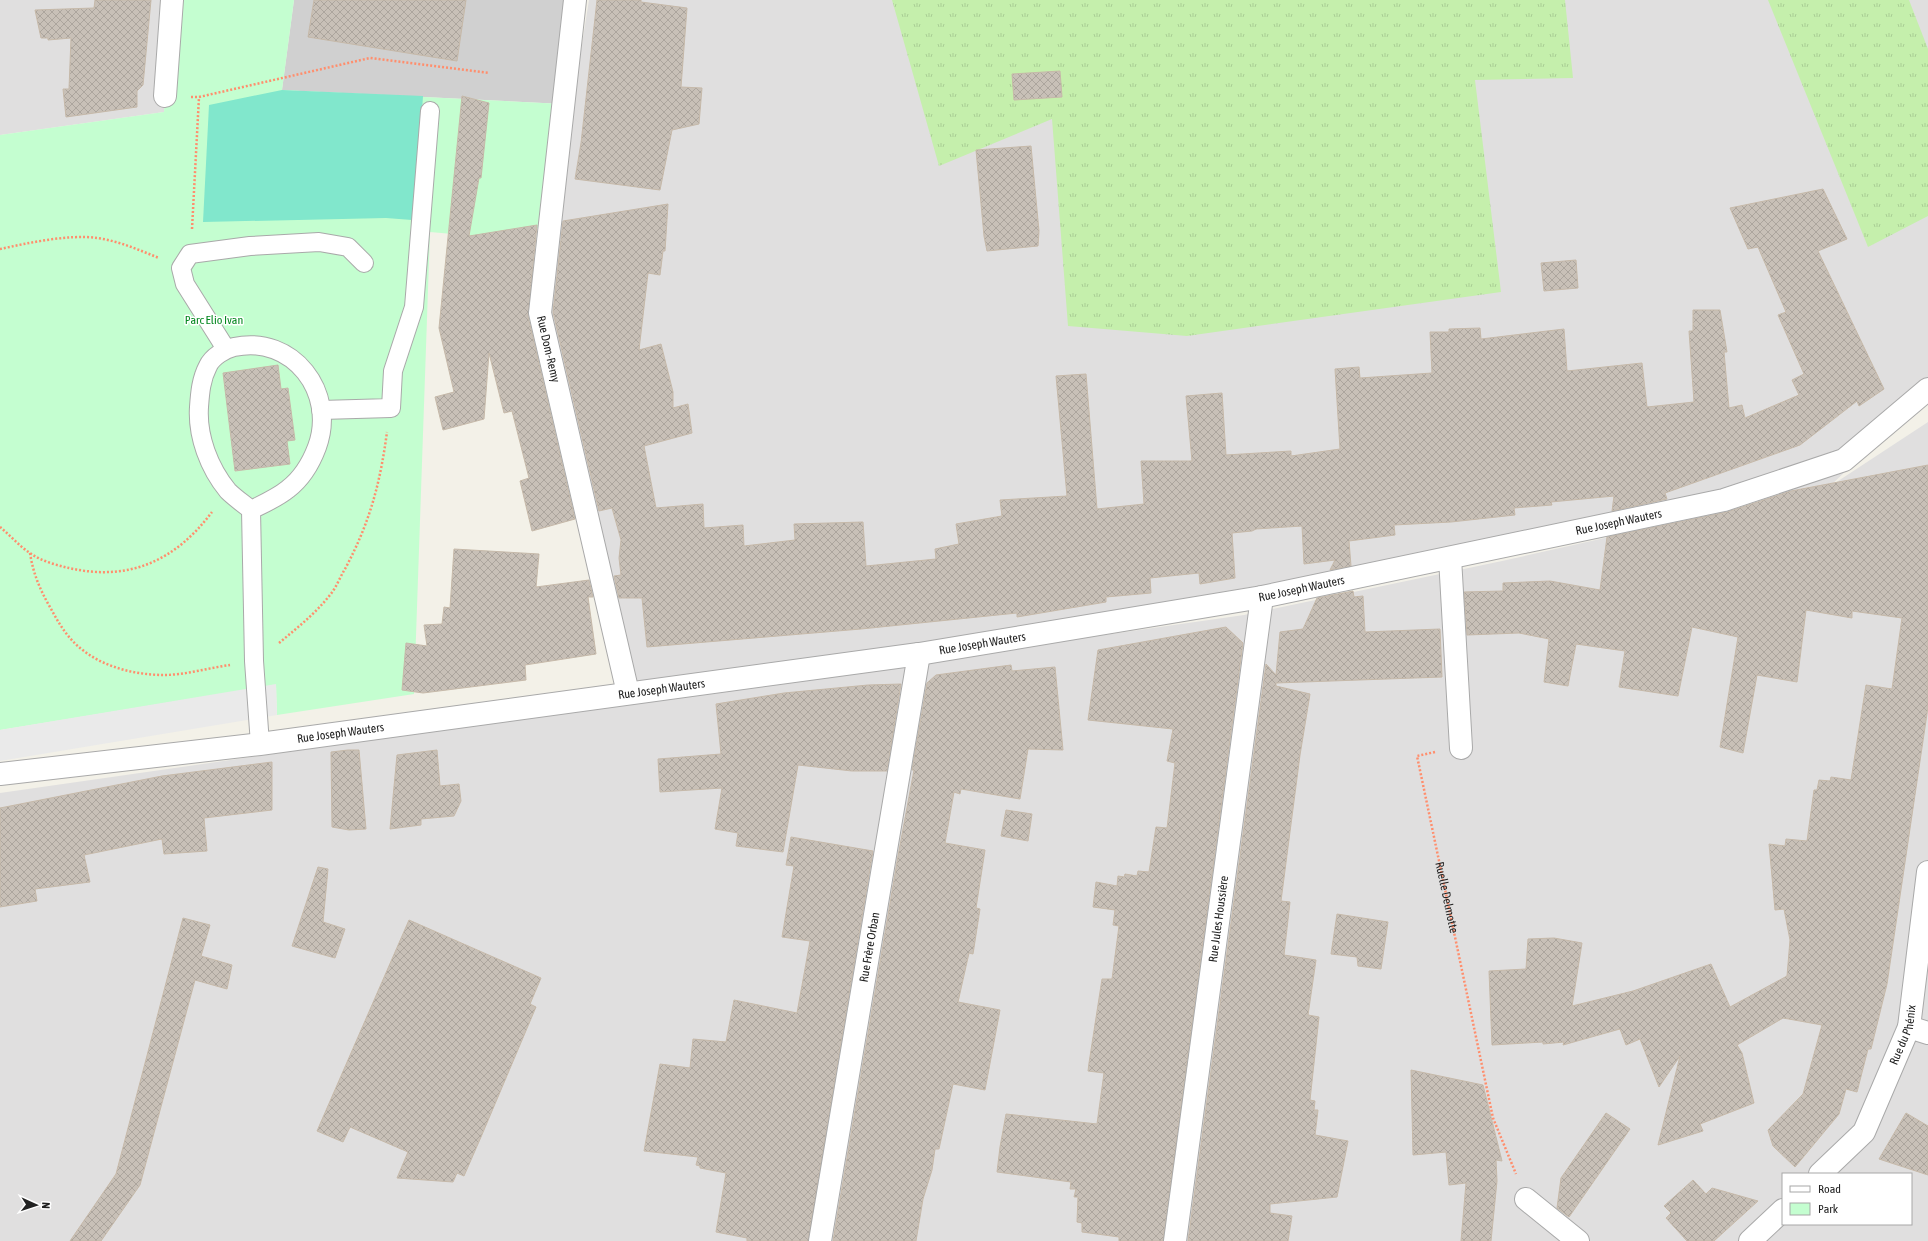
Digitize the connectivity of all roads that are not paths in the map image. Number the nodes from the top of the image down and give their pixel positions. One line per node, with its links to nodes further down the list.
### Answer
1 (172, 0): 3 (street)
2 (575, 0): 13 (street, Rue Dom-Remy)
3 (165, 96)
4 (430, 111): 8 (lane)
5 (364, 262): 6 (lane)
6 (226, 349): 8 (lane); 9 (lane)
7 (1928, 390): 10 (street, Rue Joseph Wauters)
8 (321, 410): 9 (lane)
9 (251, 510): 14 (lane)
10 (1450, 558): 11 (street, Rue Joseph Wauters); 15 (street)
11 (1262, 597): 12 (street, Rue Joseph Wauters); 23 (street, Rue Jules Houssière)
12 (919, 654): 13 (street, Rue Joseph Wauters); 22 (street, Rue Frère Orban)
13 (628, 693): 14 (street, Rue Joseph Wauters)
14 (260, 744): 16 (street, Rue Joseph Wauters)
15 (1461, 748)
16 (0, 774)
17 (1928, 872): 18 (street, Rue du Phénix)
18 (1919, 1030): 19 (street, Rue du Phénix)
19 (1821, 1173)
20 (1526, 1199): 24 (street)
21 (1782, 1211): 25 (street)
22 (820, 1241)
23 (1175, 1241)
24 (1578, 1241)
25 (1750, 1241)

